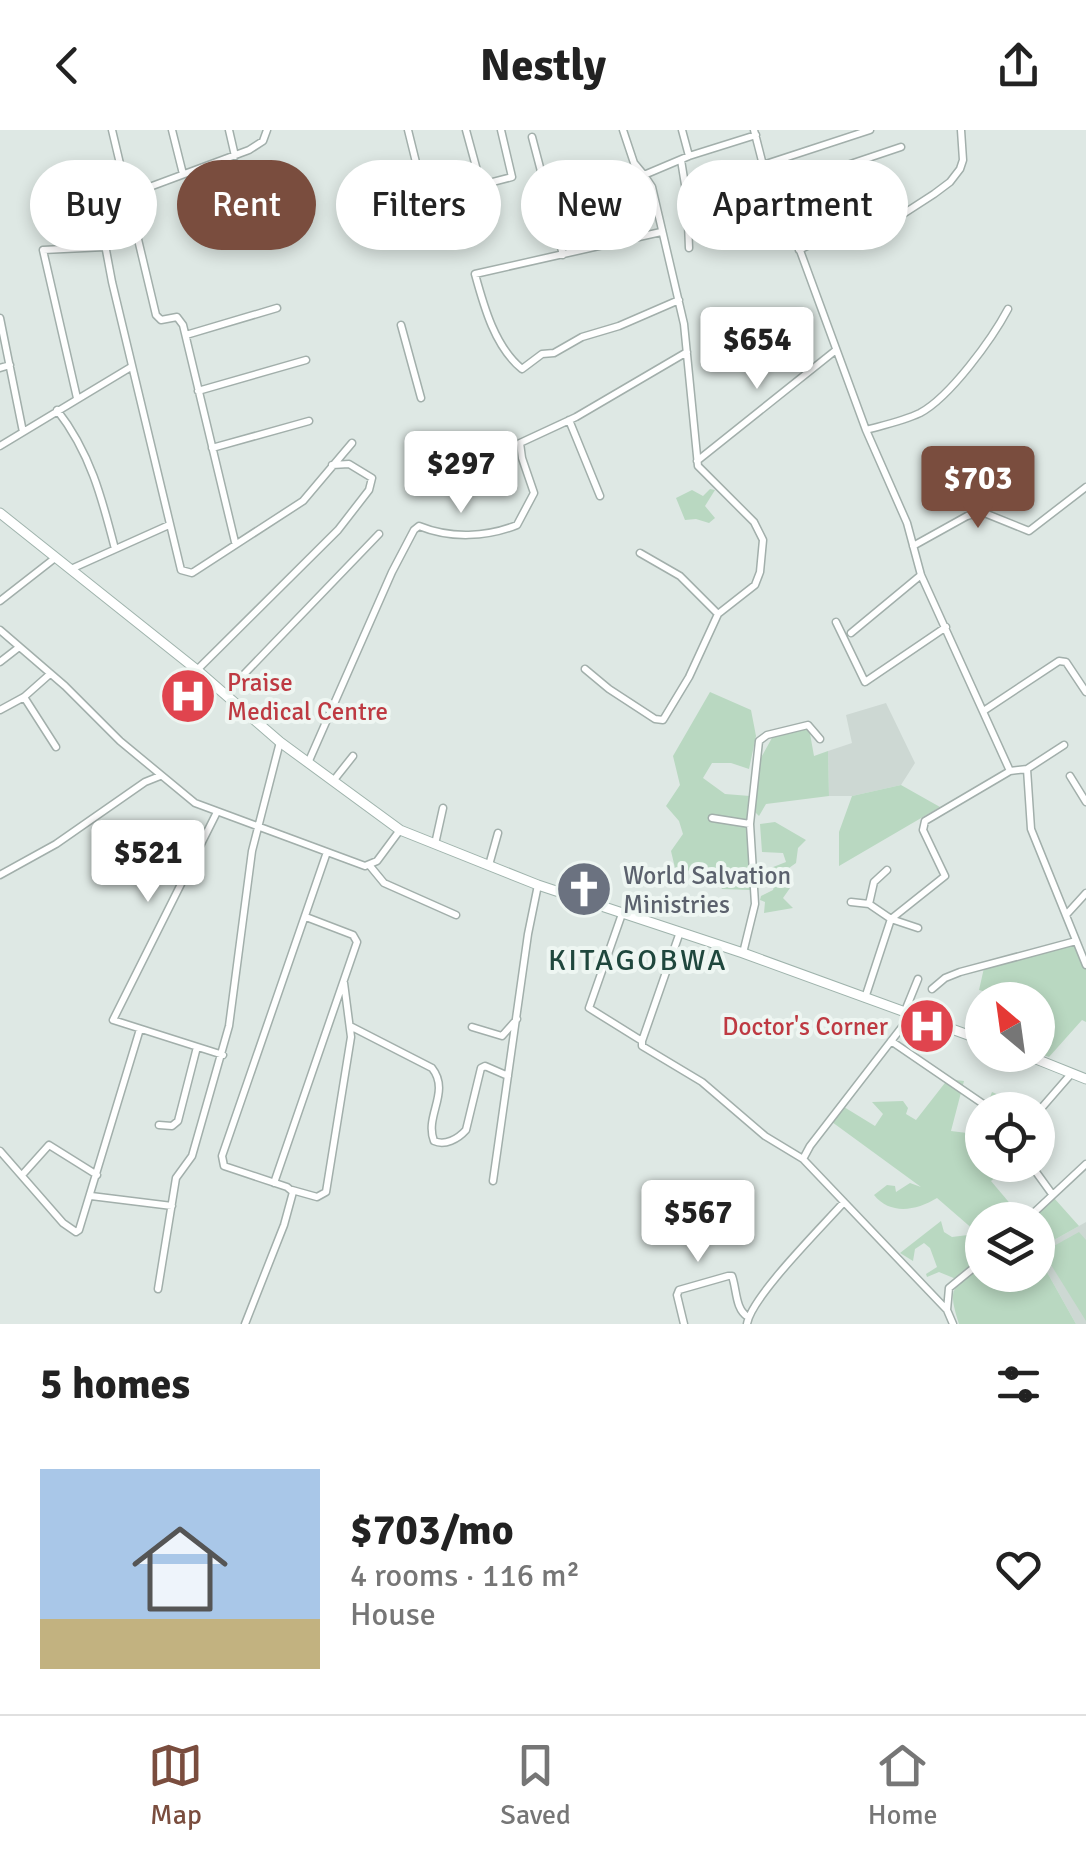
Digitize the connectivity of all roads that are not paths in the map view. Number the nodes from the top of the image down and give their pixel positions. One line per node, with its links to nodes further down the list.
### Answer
1 (112, 130): 17 (street)
2 (172, 130): 18 (street)
3 (230, 130): 15 (street)
4 (267, 130): 15 (street)
5 (408, 130): 20 (street)
6 (466, 130): 7 (street)
7 (501, 130)
8 (623, 130): 21 (street)
9 (682, 130): 16 (street)
10 (870, 130): 23 (street)
11 (961, 130): 26 (street)
12 (755, 132): 16 (street); 22 (street)
13 (532, 137): 33 (street)
14 (901, 147): 24 (street)
15 (235, 156): 19 (street)
16 (685, 158): 25 (street)
17 (119, 160)
18 (180, 160)
19 (223, 160)
20 (415, 160)
21 (633, 160)
22 (763, 160)
23 (779, 160)
24 (862, 160)
25 (657, 170)
26 (908, 211)
27 (657, 212): 28 (street)
28 (661, 232): 33 (street); 34 (street)
29 (43, 250): 47 (street)
30 (106, 250): 45 (street)
31 (141, 250): 39 (street)
32 (799, 250): 40 (street)
33 (563, 255): 34 (street)
34 (679, 300): 41 (street)
35 (278, 308): 39 (street)
36 (1008, 309): 52 (street)
37 (0, 318): 43 (street)
38 (401, 325): 48 (street)
39 (186, 335): 46 (street)
40 (836, 350): 52 (street); 57 (street)
41 (687, 352): 50 (street); 57 (street)
42 (306, 360): 46 (street)
43 (10, 365): 44 (street); 53 (street)
44 (0, 368)
45 (131, 368): 47 (street); 62 (street)
46 (198, 391): 56 (street)
47 (76, 398): 49 (street)
48 (421, 398)
49 (56, 410): 53 (street); 66 (street)
50 (569, 420): 60 (street); 93 (street)
51 (309, 421): 56 (street)
52 (866, 430): 65 (street)
53 (23, 432): 55 (street)
54 (352, 443): 58 (street)
55 (0, 446)
56 (212, 448): 64 (street)
57 (697, 461): 72 (street)
58 (331, 465): 64 (street); 80 (street)
59 (1086, 487): 65 (street)
60 (600, 496)
61 (0, 512): 68 (street)
62 (169, 525): 64 (street); 66 (street)
63 (379, 534): 83 (street)
64 (235, 542)
65 (913, 546): 70 (street)
66 (115, 549): 69 (street)
67 (640, 553): 72 (street)
68 (55, 558): 69 (street); 71 (street)
69 (70, 570): 80 (street)
70 (921, 575): 74 (street); 76 (street)
71 (0, 601)
72 (718, 614): 79 (street)
73 (836, 622): 74 (street)
74 (946, 627): 86 (street)
75 (0, 630): 77 (street)
76 (851, 632)
77 (18, 648): 78 (street); 81 (street)
78 (0, 662)
79 (585, 669)
80 (198, 670): 83 (street)
81 (50, 674): 84 (street); 92 (street)
82 (1084, 686): 86 (street)
83 (224, 694): 88 (street)
84 (24, 697): 85 (street); 90 (street)
85 (0, 710)
86 (985, 710): 95 (street)
87 (820, 739): 104 (street)
88 (280, 742): 93 (street); 105 (street)
89 (1064, 744): 94 (street)
90 (56, 747)
91 (353, 756): 98 (street)
92 (147, 762): 96 (street); 99 (street)
93 (308, 764): 98 (street)
94 (1028, 769): 95 (street); 119 (street)
95 (1010, 771): 122 (street)
96 (161, 776): 99 (street); 102 (street)
97 (1070, 776): 100 (street)
98 (334, 780): 106 (street)
99 (145, 782): 113 (street)
100 (1086, 802)
101 (443, 808): 108 (street)
102 (218, 812): 105 (street); 136 (street)
103 (712, 818): 104 (street)
104 (750, 824): 126 (street)
105 (260, 828): 109 (street); 141 (street)
106 (400, 830): 108 (street); 110 (street)
107 (498, 833): 111 (street)
108 (435, 846): 111 (street)
109 (327, 852): 110 (street); 121 (street)
110 (370, 866): 120 (street)
111 (488, 866): 114 (street)
112 (887, 870): 117 (street)
113 (0, 875)
114 (538, 885): 118 (street); 133 (street)
115 (1086, 893): 119 (street)
116 (851, 902): 117 (street)
117 (870, 904): 122 (street)
118 (622, 914): 124 (street); 138 (street)
119 (1066, 914): 125 (street)
120 (456, 915)
121 (306, 917): 129 (street); 156 (street)
122 (891, 919): 123 (street); 131 (street)
123 (918, 928)
124 (680, 932): 126 (street); 138 (street)
125 (1076, 941): 127 (street); 130 (street)
126 (743, 953): 131 (street)
127 (1086, 965)
128 (918, 978): 132 (street)
129 (344, 982): 134 (street); 156 (street)
130 (932, 989)
131 (864, 998): 132 (street)
132 (909, 1012): 137 (street); 139 (street)
133 (518, 1018): 135 (street); 144 (street)
134 (352, 1027): 144 (street); 157 (street)
135 (472, 1027)
136 (140, 1030): 140 (street); 153 (street)
137 (965, 1033)
138 (642, 1040): 150 (street)
139 (890, 1041): 146 (street); 150 (street)
140 (197, 1047): 141 (street); 148 (street)
141 (223, 1054): 162 (street)
142 (1055, 1066): 143 (street)
143 (1072, 1073): 145 (street); 147 (street)
144 (508, 1076): 154 (street)
145 (1086, 1079)
146 (965, 1092)
147 (1055, 1092)
148 (159, 1125)
149 (0, 1151): 152 (street)
150 (803, 1159): 160 (street)
151 (1086, 1164): 158 (street)
152 (24, 1174): 153 (street); 159 (street)
153 (97, 1175): 159 (street)
154 (493, 1180)
155 (1043, 1182): 158 (street)
156 (274, 1183): 157 (street)
157 (292, 1190): 169 (street)
158 (1052, 1194): 161 (street)
159 (92, 1196): 162 (street)
160 (844, 1202): 166 (street); 168 (street)
161 (1044, 1202)
162 (172, 1206): 165 (street)
163 (965, 1274): 164 (street)
164 (948, 1288): 166 (street); 167 (street)
165 (158, 1289)
166 (933, 1294): 167 (street)
167 (948, 1310): 171 (street)
168 (747, 1320): 170 (street)
169 (245, 1324)
170 (684, 1324)
171 (953, 1324)

